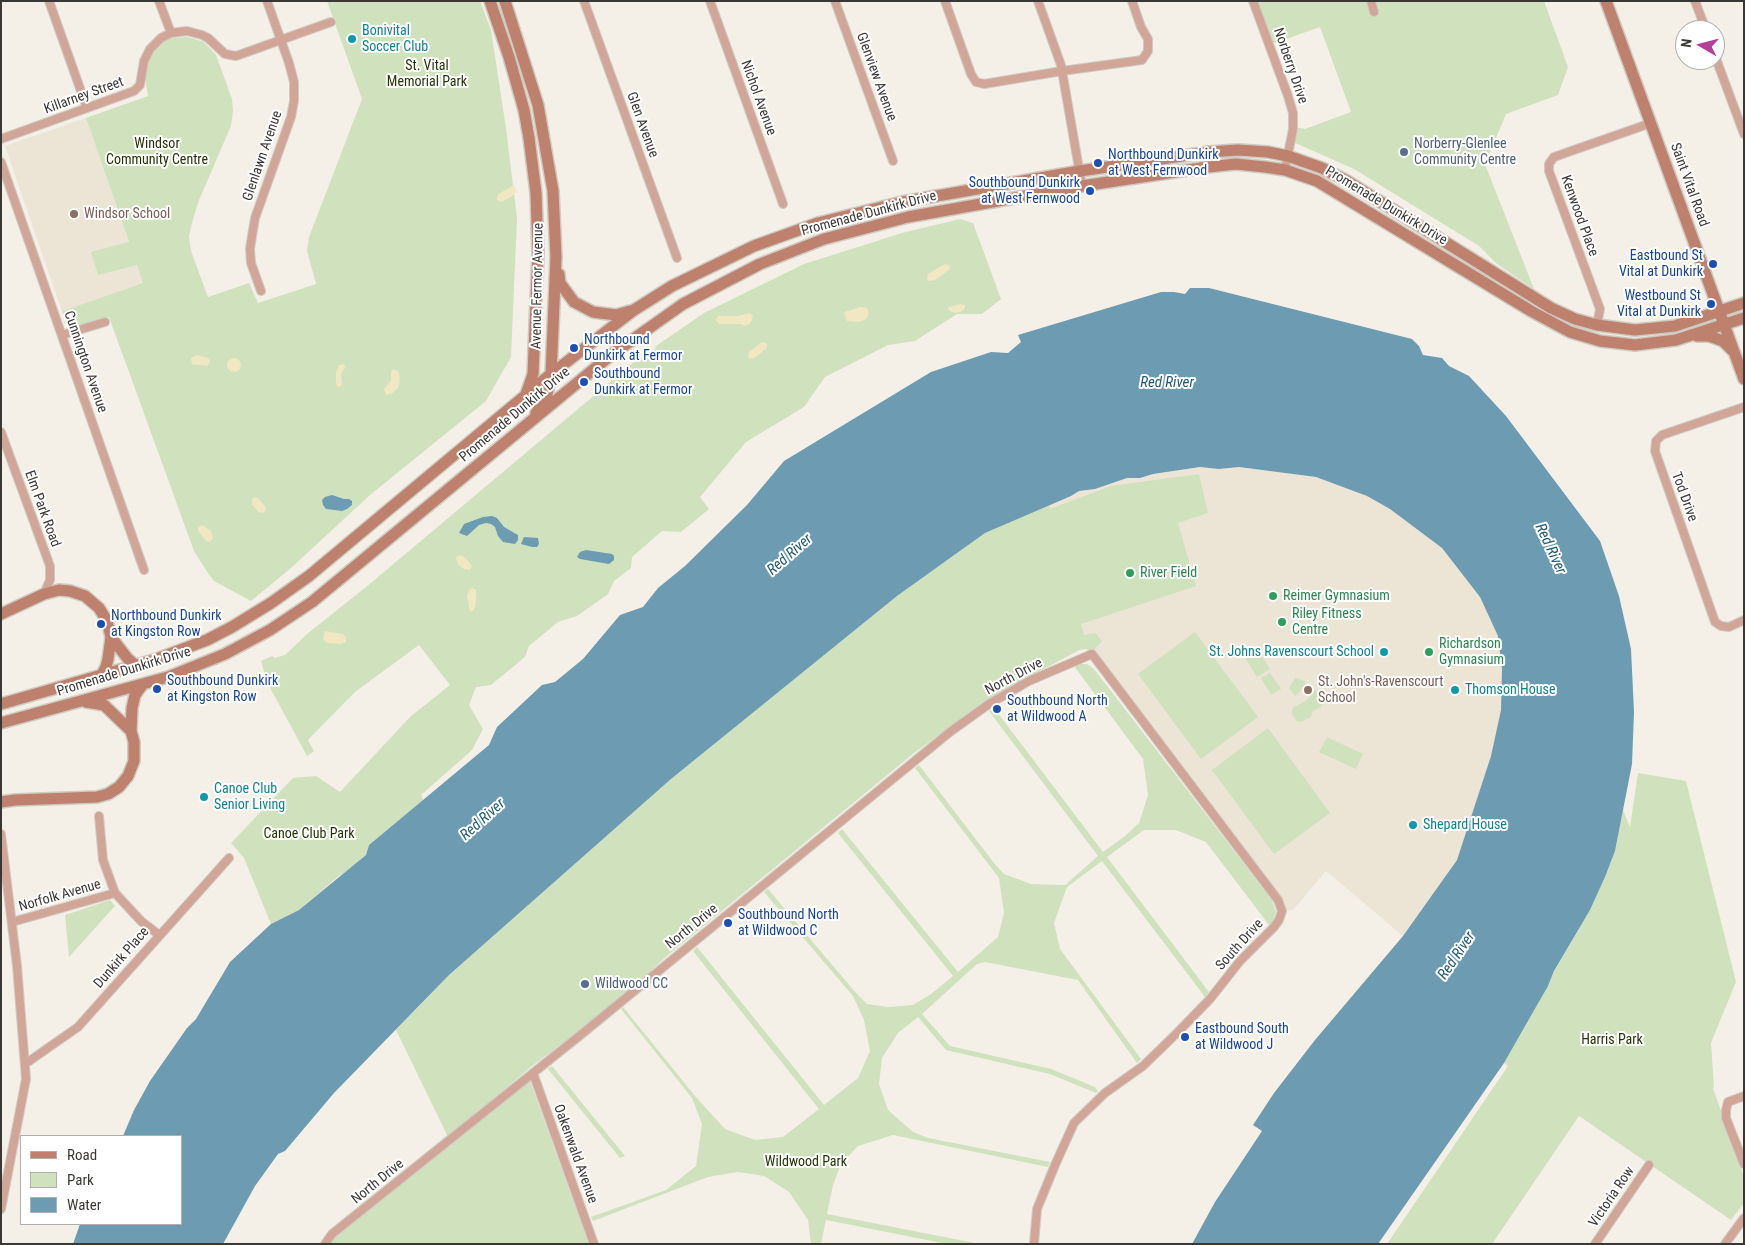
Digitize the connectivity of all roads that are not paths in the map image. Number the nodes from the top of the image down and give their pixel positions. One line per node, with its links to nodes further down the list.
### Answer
1 (49, 1): 23 (street)
2 (159, 1): 19 (street)
3 (267, 1): 20 (street, Glenlawn Avenue)
4 (490, 1): 30 (main road, Avenue Fermor Avenue)
5 (505, 1): 33 (main road, Avenue Fermor Avenue)
6 (584, 1): 39 (street, Glen Avenue)
7 (710, 1): 35 (street, Nichol Avenue)
8 (835, 1): 28 (street, Glenview Avenue)
9 (944, 1): 22 (street)
10 (1038, 1): 22 (street)
11 (1132, 1): 22 (street)
12 (1254, 1): 27 (street, Norberry Drive)
13 (1371, 1): 16 (street)
14 (1606, 1): 24 (main road, Saint Vital Road)
15 (1695, 1): 17 (street)
16 (1374, 12)
17 (1702, 20)
18 (331, 22): 20 (street)
19 (171, 33): 20 (street); 23 (street, Killarney Street)
20 (280, 40): 40 (street, Glenlawn Avenue)
21 (1720, 70): 25 (street)
22 (1062, 71): 32 (street)
23 (86, 108): 26 (street, Killarney Street)
24 (1651, 123): 43 (main road, Saint Vital Road); 46 (street, Kenwood Place)
25 (1744, 134)
26 (1, 139)
27 (1288, 156): 31 (street, Norberry Drive); 32 (main road, Promenade Dunkirk Drive); 46 (main road, Promenade Dunkirk Drive)
28 (893, 161)
29 (1, 162): 48 (street, Cunnington Avenue)
30 (534, 167): 33 (main road); 53 (main road, Avenue Fermor Avenue)
31 (1285, 170): 34 (main road, Promenade Dunkirk Drive); 49 (main road, Promenade Dunkirk Drive)
32 (1080, 171): 34 (street); 36 (main road, Promenade Dunkirk Drive)
33 (550, 172): 38 (main road, Avenue Fermor Avenue)
34 (1082, 186): 37 (main road, Promenade Dunkirk Drive)
35 (783, 204)
36 (813, 225): 37 (main road); 42 (main road, Promenade Dunkirk Drive)
37 (817, 242): 55 (main road, Promenade Dunkirk Drive)
38 (556, 257): 42 (main road); 51 (main road, Avenue Fermor Avenue)
39 (677, 258)
40 (261, 291)
41 (1744, 303): 43 (main road, Promenade Dunkirk Drive)
42 (634, 310): 51 (main road, Promenade Dunkirk Drive)
43 (1719, 312): 46 (main road, Promenade Dunkirk Drive); 47 (main road, Saint Vital Road)
44 (1744, 318): 47 (main road, Promenade Dunkirk Drive)
45 (104, 322): 48 (street)
46 (1597, 325)
47 (1724, 326): 49 (main road, Promenade Dunkirk Drive); 50 (main road, Saint Vital Road)
48 (62, 335): 57 (street, Cunnington Avenue)
49 (1691, 336): 50 (main road)
50 (1733, 351): 52 (main road, Saint Vital Road)
51 (551, 374): 53 (main road, Promenade Dunkirk Drive); 55 (main road, Avenue Fermor Avenue)
52 (1744, 379)
53 (524, 397): 63 (main road, Promenade Dunkirk Drive)
54 (1744, 407): 60 (street, Tod Drive)
55 (530, 423): 65 (main road, Promenade Dunkirk Drive)
56 (1, 432): 58 (street, Elm Park Road)
57 (144, 570)
58 (44, 594): 59 (main road); 61 (main road)
59 (1, 614)
60 (1744, 620)
61 (111, 637): 63 (main road); 64 (main road)
62 (1092, 654): 78 (street, North Drive); 86 (street, South Drive)
63 (136, 666): 64 (main road, Promenade Dunkirk Drive)
64 (101, 676): 67 (main road, Promenade Dunkirk Drive)
65 (143, 684): 66 (main road, Promenade Dunkirk Drive); 69 (main road)
66 (79, 702): 68 (main road, Promenade Dunkirk Drive); 69 (main road)
67 (1, 704)
68 (1, 723)
69 (131, 731): 70 (main road)
70 (1, 802)
71 (99, 816): 74 (street)
72 (1, 834): 75 (street)
73 (229, 858): 76 (street, Dunkirk Place)
74 (115, 893): 75 (street, Norfolk Avenue); 76 (street)
75 (12, 922): 77 (street)
76 (159, 935): 77 (street, Dunkirk Place)
77 (25, 1064): 82 (street)
78 (533, 1073): 84 (street, North Drive); 85 (street, Oakenwald Avenue)
79 (1744, 1096): 80 (street)
80 (1744, 1164)
81 (1649, 1165): 87 (street, Victoria Row)
82 (1, 1210)
83 (1744, 1218): 88 (street)
84 (325, 1244)
85 (594, 1244)
86 (1034, 1244)
87 (1595, 1244)
88 (1726, 1244)

